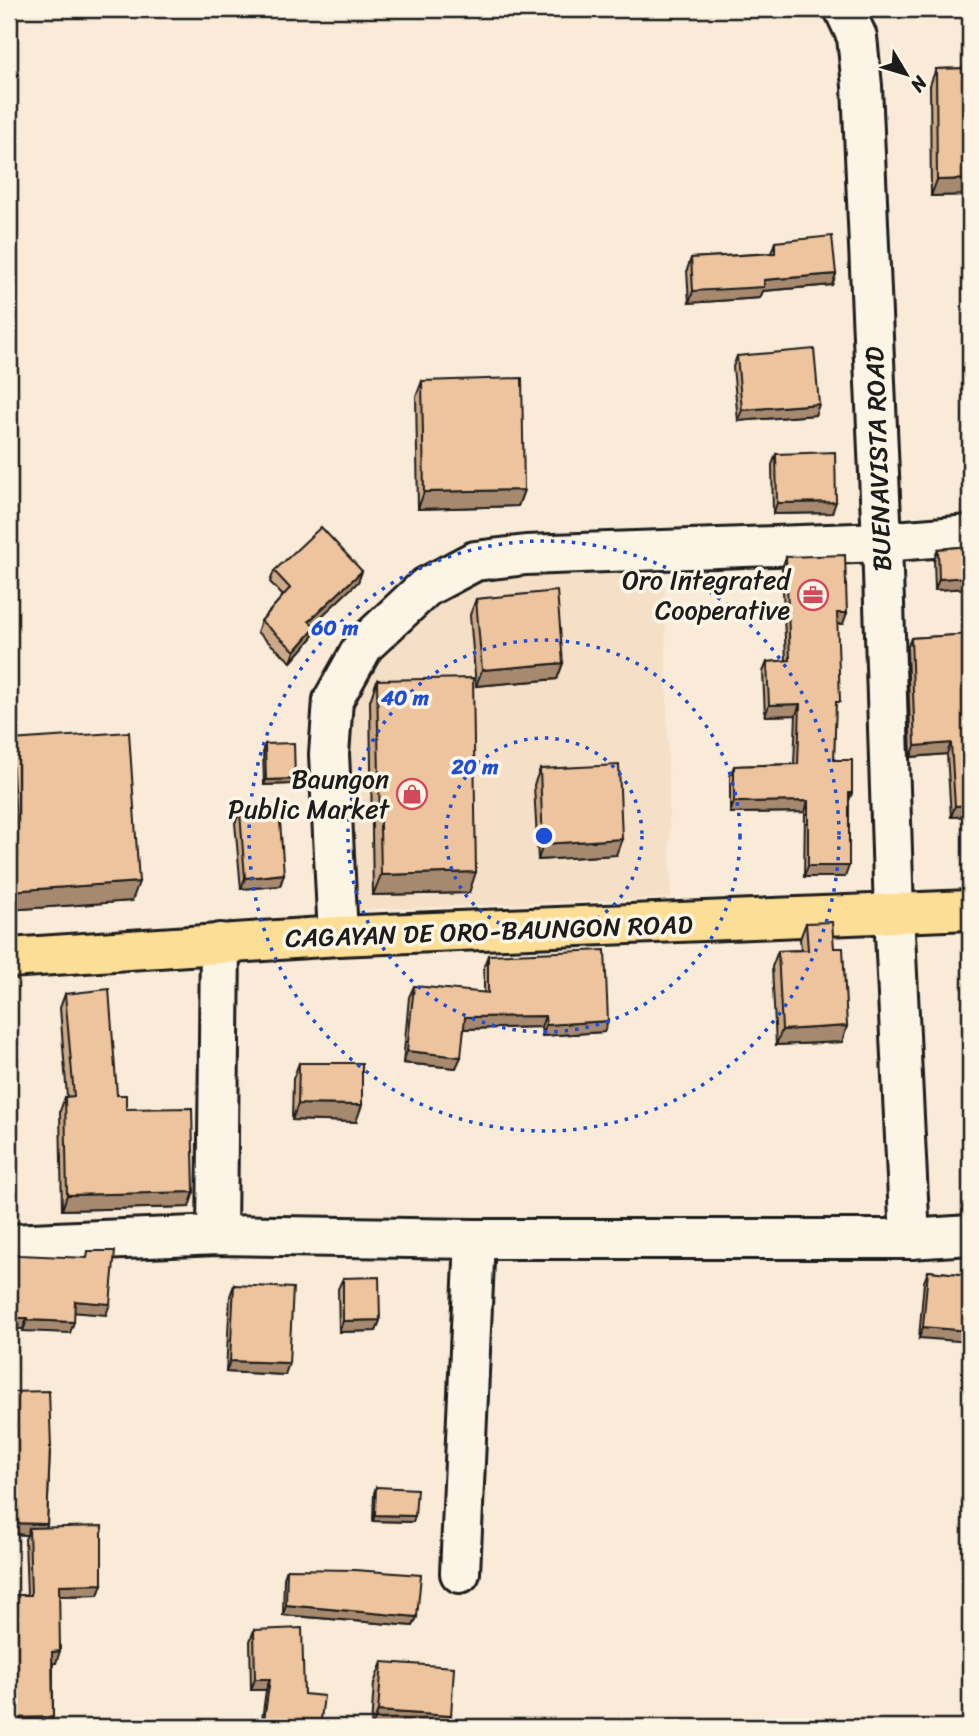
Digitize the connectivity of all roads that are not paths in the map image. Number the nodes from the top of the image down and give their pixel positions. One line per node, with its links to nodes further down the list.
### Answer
1 (844, 9): 3 (street, BUENAVISTA ROAD)
2 (970, 534): 3 (street)
3 (882, 542): 5 (street, BUENAVISTA ROAD); 6 (street)
4 (970, 910): 5 (main road, CAGAYAN DE ORO-BAUNGON ROAD)
5 (894, 913): 6 (main road, CAGAYAN DE ORO-BAUNGON ROAD); 12 (street, BUENAVISTA ROAD)
6 (338, 936): 7 (main road, CAGAYAN DE ORO-BAUNGON ROAD)
7 (219, 943): 8 (main road, CAGAYAN DE ORO-BAUNGON ROAD); 9 (street)
8 (9, 958)
9 (217, 1235): 11 (street); 13 (street)
10 (970, 1235): 12 (street)
11 (475, 1239): 12 (street); 14 (street)
12 (910, 1239)
13 (9, 1244)
14 (460, 1573)

